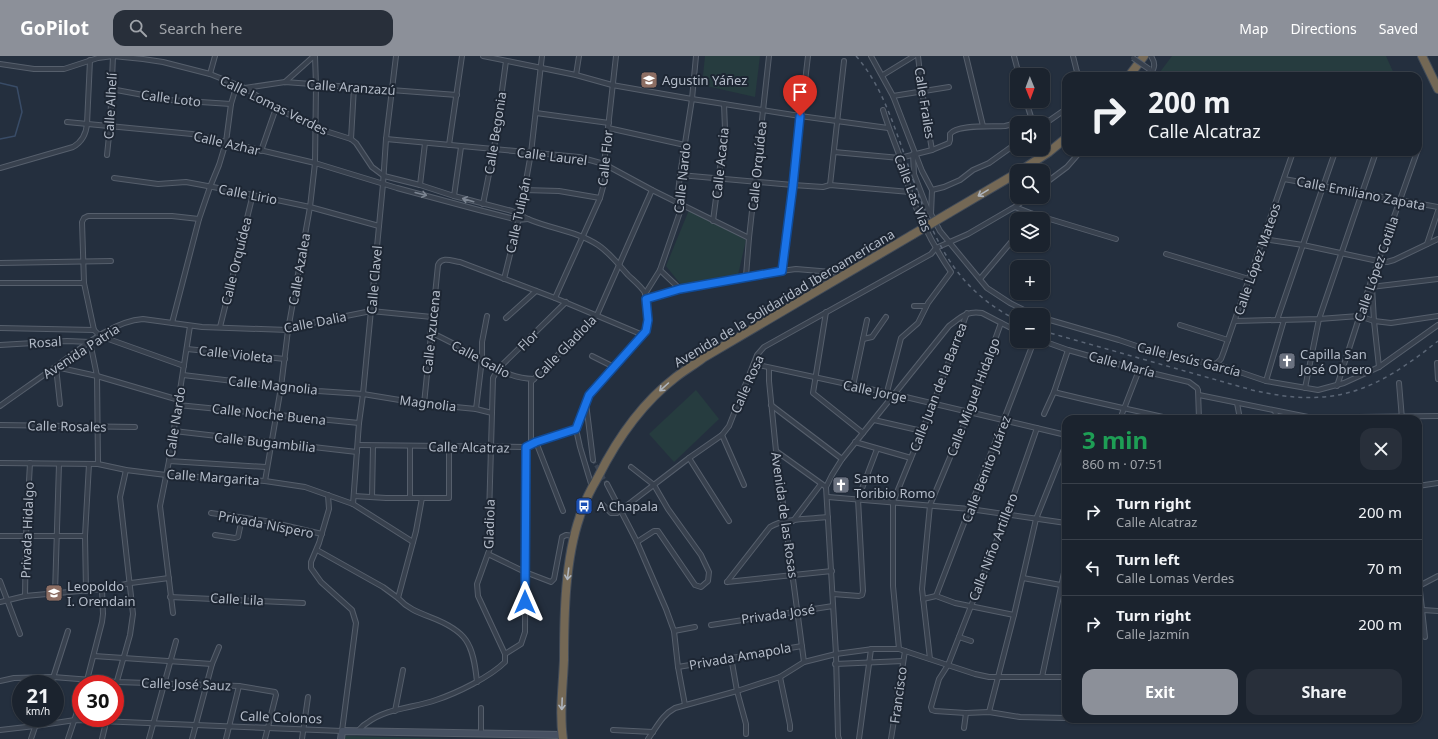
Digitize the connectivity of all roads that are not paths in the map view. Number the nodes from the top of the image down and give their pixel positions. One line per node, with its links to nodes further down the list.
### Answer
1 (112, 56): 24 (street, Calle Lomas Verdes); 34 (street, Calle Lomas Verdes); 44 (street, Calle Alhelí)
2 (215, 56): 34 (street)
3 (314, 56): 37 (street); 40 (street, Calle Azalea)
4 (396, 56): 46 (street, Calle Clavel)
5 (462, 56): 48 (street)
6 (483, 56): 22 (street)
7 (542, 56): 28 (street, Calle Tulipán)
8 (579, 56): 36 (street)
9 (616, 56): 39 (street, Calle Flor)
10 (696, 56): 50 (street, Calle Nardo)
11 (769, 56): 55 (street, Calle Orquídea)
12 (808, 56): 58 (street)
13 (872, 56): 35 (street, Calle Las Vías)
14 (914, 56): 35 (street)
15 (918, 56): 47 (street, Calle Frailes)
16 (966, 56): 66 (street)
17 (1014, 56): 29 (street)
18 (1073, 56): 31 (street)
19 (1144, 56): 32 (highway)
20 (1151, 56): 33 (street)
21 (1422, 56): 45 (highway)
22 (502, 58): 25 (street)
23 (1132, 58): 30 (street, bridge)
24 (90, 60): 27 (street, Calle Lomas Verdes); 63 (street)
25 (506, 61): 28 (street); 79 (street, Calle Begonia)
26 (844, 61): 60 (street)
27 (0, 64)
28 (540, 68): 36 (street); 56 (street, Calle Tulipán)
29 (1017, 68)
30 (1149, 69)
31 (1077, 72)
32 (1132, 72)
33 (1152, 72)
34 (210, 74): 38 (street, Calle Lomas Verdes)
35 (883, 75): 49 (street, Calle Las Vías)
36 (576, 76): 39 (street)
37 (284, 82): 40 (street, Calle Aranzazú); 43 (street, Calle Aranzazú)
38 (236, 84): 43 (street, Calle Lomas Verdes); 51 (street)
39 (612, 84): 50 (street); 62 (street, Calle Flor)
40 (316, 85): 41 (street, Calle Aranzazú); 67 (street, Calle Azalea)
41 (354, 87): 46 (street, Calle Aranzazú); 70 (street)
42 (949, 87): 47 (street)
43 (245, 88): 53 (street, Calle Lomas Verdes)
44 (111, 89): 51 (street, Calle Loto); 65 (street, Calle Alhelí)
45 (1438, 89)
46 (392, 90): 48 (street, Calle Aranzazú); 71 (street, Calle Clavel)
47 (922, 91): 49 (street); 80 (street, Calle Frailes)
48 (456, 95): 75 (street)
49 (893, 96): 84 (street, Calle Las Vías)
50 (692, 99): 52 (street); 76 (street, Calle Nardo)
51 (231, 104): 73 (street)
52 (724, 104): 55 (street); 100 (street, Calle Acacia)
53 (276, 108): 67 (street, Calle Lomas Verdes); 81 (street)
54 (883, 110): 69 (street, Calle Las Vías)
55 (763, 111): 58 (street); 103 (street, Calle Orquídea)
56 (536, 112): 62 (street); 83 (street, Calle Tulipán)
57 (1062, 112): 59 (street)
58 (800, 116): 60 (street); 106 (street)
59 (1050, 120)
60 (837, 121): 69 (street); 82 (street)
61 (67, 122): 63 (street, Calle Azhar)
62 (609, 123): 68 (street, Calle Flor)
63 (87, 124): 65 (street, Calle Azhar); 95 (street)
64 (1010, 125): 66 (street)
65 (110, 126): 73 (street, Calle Azhar); 85 (street, Calle Alhelí)
66 (983, 126): 80 (street)
67 (316, 128): 70 (street, Calle Lomas Verdes); 92 (street, Calle Azalea)
68 (608, 128): 76 (street); 93 (street, Calle Flor)
69 (888, 128): 91 (street, Calle Las Vías)
70 (351, 139): 97 (street)
71 (386, 139): 74 (street, Calle Laurel); 97 (street, Calle Clavel)
72 (1062, 141): 94 (highway)
73 (226, 142): 81 (street, Calle Azhar); 109 (street)
74 (426, 143): 75 (street, Calle Laurel); 105 (street)
75 (449, 145): 77 (street, Calle Laurel)
76 (685, 145): 96 (street, Calle Nardo)
77 (460, 147): 79 (street, Calle Laurel); 116 (street)
78 (1010, 148): 112 (street)
79 (494, 149): 83 (street, Calle Laurel); 120 (street, Calle Begonia)
80 (932, 150): 84 (street)
81 (261, 151): 92 (street, Calle Azhar)
82 (834, 152): 91 (street); 107 (street)
83 (530, 153): 93 (street, Calle Laurel); 110 (street, Calle Tulipán)
84 (915, 154): 91 (street); 112 (street, Calle Las Vías); 128 (street)
85 (107, 155)
86 (1076, 156): 102 (street)
87 (1292, 156): 101 (street, Calle López Mateos)
88 (1334, 156): 108 (street)
89 (1374, 156): 114 (street)
90 (1416, 156): 118 (street, Calle López Cotilla)
91 (900, 158): 113 (street, Calle Las Vías)
92 (315, 163): 104 (street, Calle Azhar); 122 (street, Calle Azalea)
93 (604, 164): 111 (street, Calle Laurel); 117 (street, Calle Flor)
94 (1031, 164)
95 (0, 168)
96 (680, 175): 100 (street); 119 (street, Calle Nardo)
97 (384, 176): 104 (street, Calle Clavel); 105 (street)
98 (1010, 177): 154 (highway, Avenida de la Solidaridad Iberoamericana, one-way to 154, bridge)
99 (114, 178): 109 (street, Calle Lirio)
100 (719, 178): 103 (street); 133 (street, Calle Acacia)
101 (1284, 179): 108 (street, Calle Emiliano Zapata); 138 (street, Calle López Mateos)
102 (1050, 180)
103 (755, 182): 106 (street); 136 (street, Calle Orquídea)
104 (383, 184): 132 (street, one-way to 132); 134 (street, Calle Clavel)
105 (420, 185): 116 (street)
106 (793, 185): 107 (street); 153 (street)
107 (830, 185): 113 (street)
108 (1323, 186): 114 (street, Calle Emiliano Zapata); 143 (street)
109 (210, 187): 115 (street, Calle Lirio); 129 (street)
110 (524, 190): 117 (street); 127 (street, Calle Tulipán)
111 (652, 190): 119 (street, Calle Laurel); 151 (street, Calle Gladiola)
112 (932, 190): 128 (street)
113 (910, 192): 144 (street, Calle Las Vías)
114 (1361, 192): 118 (street, Calle Emiliano Zapata); 145 (street)
115 (252, 194): 122 (street, Calle Lirio); 193 (street, Calle Orquídea)
116 (454, 196): 120 (street, one-way to 116)
117 (600, 198): 135 (street, Calle Flor)
118 (1400, 200): 124 (street, Calle Emiliano Zapata); 148 (street, Calle López Cotilla)
119 (680, 203): 133 (street, Calle Laurel); 152 (street, Calle Nardo)
120 (483, 204): 127 (street)
121 (1019, 204): 123 (street)
122 (310, 207): 134 (street, Calle Lirio); 197 (street, Calle Azalea)
123 (1015, 207): 126 (street); 140 (street)
124 (1438, 207)
125 (1438, 211): 142 (street)
126 (1028, 212)
127 (520, 214): 130 (street); 132 (street, Calle Tulipán)
128 (931, 214): 140 (street)
129 (199, 219): 149 (street); 188 (street)
130 (528, 219): 132 (street); 135 (street)
131 (1050, 219): 137 (street)
132 (518, 220): 156 (street, Calle Tulipán)
133 (713, 221): 136 (street, Calle Laurel)
134 (379, 226): 171 (street, Calle Clavel)
135 (582, 237): 151 (street); 166 (street, Calle Flor)
136 (749, 238): 155 (street, Calle Orquídea)
137 (1116, 239)
138 (1264, 239): 143 (street); 158 (street, Calle López Mateos)
139 (1438, 239): 142 (street)
140 (948, 243): 144 (street); 157 (street)
141 (1010, 243): 157 (street)
142 (1427, 244): 148 (street)
143 (1303, 245): 145 (street); 184 (street)
144 (936, 248): 169 (street, Calle Las Vías); 172 (street, Calle Rosa)
145 (1342, 252): 148 (street); 181 (street)
146 (1166, 254): 158 (street)
147 (111, 261): 149 (street)
148 (1378, 261): 162 (street, Calle López Cotilla)
149 (83, 262): 150 (street); 161 (street)
150 (0, 263)
151 (619, 266): 165 (street); 174 (street, Calle Gladiola)
152 (660, 270): 163 (street); 165 (street, Calle Nardo)
153 (782, 271): 154 (street); 155 (street)
154 (849, 273): 312 (highway, Avenida de la Solidaridad Iberoamericana, one-way to 312)
155 (746, 276): 163 (street)
156 (504, 279): 164 (street); 178 (street, Calle Azucena)
157 (980, 279): 170 (street)
158 (1249, 279): 186 (street, Calle López Mateos)
159 (1438, 279): 162 (street)
160 (0, 283): 161 (street)
161 (84, 283): 196 (street)
162 (1370, 287): 176 (street, Calle López Cotilla); 187 (street)
163 (680, 289): 165 (street)
164 (536, 291): 166 (street); 180 (street)
165 (646, 296): 199 (street)
166 (555, 298): 167 (street)
167 (566, 302): 174 (street); 220 (street, Flor)
168 (914, 306): 169 (street)
169 (926, 306): 234 (street)
170 (1020, 308)
171 (371, 311): 178 (street, Calle Dalia); 197 (street, Calle Dalia); 237 (street, Calle Clavel)
172 (826, 312): 213 (street, Calle Rosa); 225 (street)
173 (967, 312): 189 (street); 238 (street); 244 (street, Calle Juan de la Barrea)
174 (597, 315): 199 (street); 226 (street, Calle Gladiola)
175 (487, 316): 211 (street)
176 (1359, 316): 181 (street); 187 (street); 231 (street, Calle López Cotilla)
177 (1438, 316): 187 (street)
178 (432, 317): 198 (street, Calle Azucena)
179 (886, 317): 201 (street)
180 (506, 318)
181 (1319, 319): 185 (street); 233 (street)
182 (866, 320): 201 (street)
183 (1050, 320): 214 (street, Calle Jesús García)
184 (1277, 320): 185 (street); 186 (street)
185 (1284, 320): 228 (street)
186 (1235, 321): 202 (street, Calle López Mateos)
187 (1374, 322): 218 (street)
188 (172, 323): 192 (street, Calle Dalia); 200 (street, Avenida Patria)
189 (1001, 324): 195 (street); 251 (street, Calle Miguel Hidalgo)
190 (1180, 325): 202 (street)
191 (1438, 325): 218 (street, Calle Jesús García)
192 (190, 326): 193 (street, Calle Dalia); 207 (street, Calle Nardo)
193 (220, 327): 197 (street, Calle Dalia)
194 (0, 328): 196 (street)
195 (1010, 328)
196 (94, 330): 200 (street)
197 (288, 330): 210 (street, Calle Azalea)
198 (430, 332): 211 (street, Calle Galio); 243 (street, Calle Azucena)
199 (643, 335): 217 (street)
200 (100, 336): 203 (street, Avenida Patria); 215 (street)
201 (863, 339): 230 (street)
202 (1228, 340): 214 (street, Calle López Mateos)
203 (90, 342): 205 (street, Rosal); 216 (street, Avenida Patria); 223 (street)
204 (1050, 344): 208 (street, Calle María)
205 (0, 345)
206 (1031, 348): 265 (street, Calle Benito Juárez)
207 (187, 349): 210 (street, Calle Violeta); 215 (street, Calle Nardo)
208 (1068, 350): 221 (street, Calle María); 235 (street)
209 (592, 356): 217 (street)
210 (285, 359): 232 (street, Calle Azalea)
211 (482, 359): 220 (street, Calle Galio); 249 (street)
212 (1437, 363): 227 (street)
213 (754, 364): 219 (street, Calle Jorge); 276 (street, Calle Rosa)
214 (1216, 364): 228 (street, Calle Jesús García)
215 (184, 366): 222 (street, Calle Nardo)
216 (56, 367): 223 (street); 242 (street); 247 (street, Avenida Patria)
217 (614, 367): 240 (street)
218 (1379, 367): 231 (street, Calle Jesús García)
219 (769, 368): 225 (street, Calle Jorge); 246 (street, Avenida de las Rosas)
220 (498, 369): 224 (street, Flor); 226 (street, Calle Galio)
221 (1139, 370): 236 (street, Calle María); 248 (street)
222 (183, 375): 232 (street, Calle Magnolia); 239 (street, Calle Nardo)
223 (97, 376): 239 (street); 268 (street)
224 (493, 378): 252 (street, Gladiola)
225 (816, 378): 230 (street, Calle Jorge); 274 (street)
226 (534, 379): 280 (street, Calle Gladiola)
227 (1438, 379)
228 (1266, 381): 233 (street, Calle Jesús García)
229 (1399, 383): 261 (street)
230 (853, 386): 234 (street, Calle Jorge)
231 (1337, 386): 233 (street, Calle Jesús García)
232 (281, 387): 237 (street, Calle Magnolia); 253 (street, Calle Azalea)
233 (1305, 388)
234 (887, 392): 238 (street, Calle Jorge)
235 (1054, 392): 248 (street); 254 (street)
236 (1198, 392): 241 (street, Calle María); 257 (street)
237 (363, 394): 243 (street, Magnolia); 266 (street, Calle Clavel)
238 (893, 394): 244 (street, Calle Jorge); 264 (street)
239 (179, 400): 245 (street, Calle Nardo)
240 (586, 401): 271 (street); 294 (street)
241 (1237, 403): 250 (street, Calle María); 258 (street)
242 (60, 404)
243 (424, 404): 249 (street, Magnolia)
244 (933, 404): 251 (street, Calle Jorge); 273 (street, Calle Juan de la Barrea)
245 (178, 405): 253 (street, Calle Noche Buena); 272 (street, Calle Nardo)
246 (771, 405): 288 (street, Avenida de las Rosas); 293 (street)
247 (0, 406)
248 (1124, 408): 255 (street); 256 (street)
249 (476, 409): 252 (street, Magnolia)
250 (1275, 411): 259 (street); 260 (street, Calle María)
251 (969, 412): 265 (street, Calle Jorge); 324 (street, Calle Miguel Hidalgo)
252 (492, 413): 285 (street, Gladiola)
253 (276, 414): 266 (street, Calle Noche Buena); 277 (street, Calle Azalea)
254 (1044, 414)
255 (1121, 415)
256 (1155, 415)
257 (1199, 415)
258 (1239, 415)
259 (1276, 415)
260 (1297, 415)
261 (1402, 415)
262 (1438, 416): 263 (street, Calle María)
263 (1422, 417)
264 (874, 420): 273 (street); 274 (street)
265 (1004, 420): 270 (street, Calle Jorge); 325 (street, Calle Benito Juárez)
266 (359, 423): 281 (street, Calle Clavel)
267 (0, 425): 268 (street, Calle Rosales)
268 (98, 426): 269 (street, Calle Rosales); 300 (street)
269 (135, 427)
270 (1037, 428): 275 (street, Calle Jorge); 329 (street, Calle Niño Artillero)
271 (576, 429): 278 (street, Calle Alcatraz); 312 (street)
272 (174, 431): 277 (street, Calle Bugambilia); 295 (street, Calle Nardo)
273 (922, 431): 292 (street, Calle Juan de la Barrea)
274 (863, 433): 279 (street)
275 (1062, 433)
276 (722, 435): 291 (street, Calle Rosa); 310 (street)
277 (271, 442): 289 (street, Calle Bugambilia); 301 (street, Calle Azalea)
278 (536, 442): 280 (street, Calle Alcatraz); 327 (street)
279 (855, 442): 287 (street); 293 (street)
280 (531, 444): 286 (street, Calle Alcatraz)
281 (358, 446): 282 (street, Calle Alcatraz); 289 (street, Calle Clavel)
282 (373, 446): 283 (street, Calle Alcatraz); 316 (street)
283 (410, 446): 284 (street, Calle Alcatraz); 317 (street)
284 (449, 447): 285 (street, Calle Alcatraz); 319 (street)
285 (491, 447): 286 (street, Calle Alcatraz); 347 (street, Gladiola)
286 (526, 447): 349 (street)
287 (878, 449): 292 (street); 320 (street)
288 (776, 451): 308 (street); 334 (street, Avenida de las Rosas)
289 (357, 452): 315 (street, Calle Clavel)
290 (1062, 454): 332 (street)
291 (689, 458): 309 (street, Calle Rosa); 333 (street)
292 (911, 458): 321 (street, Calle Juan de la Barrea)
293 (842, 459): 313 (street)
294 (593, 460)
295 (169, 461): 301 (street); 304 (street, Calle Nardo)
296 (30, 463): 297 (street, Calle Margarita); 298 (street, Calle Margarita); 340 (street, Privada Hidalgo)
297 (0, 464)
298 (59, 464): 299 (street, Calle Margarita); 341 (street)
299 (89, 464): 300 (street, Calle Margarita); 342 (street)
300 (98, 464): 303 (street, Calle Margarita)
301 (266, 467): 305 (street, Calle Azalea)
302 (631, 467): 309 (street)
303 (126, 470): 304 (street, Calle Margarita); 355 (street)
304 (166, 475): 305 (street, Calle Margarita); 352 (street, Calle Nardo)
305 (264, 480): 314 (street, Calle Margarita)
306 (1438, 483): 311 (street)
307 (607, 484): 326 (street)
308 (821, 484): 313 (street); 335 (street)
309 (654, 485): 326 (street, Calle Rosa); 345 (street)
310 (744, 485)
311 (1422, 485)
312 (592, 487): 343 (highway, Avenida de la Solidaridad Iberoamericana)
313 (826, 487): 318 (street)
314 (328, 495): 322 (street, Calle Margarita); 337 (street)
315 (354, 496): 316 (street); 322 (street, Calle Clavel)
316 (372, 497): 317 (street)
317 (410, 497): 319 (street)
318 (828, 497): 320 (street); 330 (street)
319 (422, 498): 344 (street)
320 (858, 499): 321 (street); 361 (street)
321 (893, 502): 324 (street); 391 (street, Calle Juan de la Barrea)
322 (353, 504): 344 (street, Calle Margarita)
323 (602, 504): 326 (street)
324 (930, 505): 325 (street); 367 (street, Calle Miguel Hidalgo)
325 (970, 509): 329 (street); 364 (street, Calle Benito Juárez)
326 (620, 510): 345 (street)
327 (563, 511)
328 (211, 513): 331 (street, Privada Níspero)
329 (1006, 514): 332 (street); 372 (street, Calle Niño Artillero)
330 (828, 517): 335 (street); 348 (street)
331 (242, 518): 337 (street, Privada Níspero); 338 (street)
332 (1036, 519): 336 (street); 353 (street)
333 (729, 520)
334 (786, 521): 335 (street); 350 (street, Avenida de las Rosas); 350 (street)
335 (793, 521)
336 (1062, 522)
337 (322, 534): 346 (street)
338 (215, 535)
339 (0, 536): 340 (street)
340 (26, 536): 341 (street); 363 (street, Privada Hidalgo)
341 (56, 536): 342 (street); 360 (street)
342 (85, 536): 359 (street)
343 (575, 536): 349 (street); 450 (highway, Avenida de la Solidaridad Iberoamericana, one-way to 450)
344 (413, 542): 366 (street)
345 (637, 542): 382 (street)
346 (317, 550): 366 (street); 444 (street)
347 (488, 554): 349 (street); 393 (street, Gladiola)
348 (832, 571): 350 (street); 361 (street)
349 (525, 572): 393 (street)
350 (793, 575): 375 (street, Avenida de las Rosas)
351 (1438, 576): 356 (street)
352 (169, 578): 355 (street); 365 (street, Calle Nardo)
353 (1023, 578): 357 (street); 377 (street)
354 (0, 581): 368 (street)
355 (130, 583): 358 (street); 397 (street)
356 (1422, 584)
357 (1062, 586)
358 (102, 589): 359 (street); 395 (street)
359 (86, 591): 360 (street)
360 (55, 593): 363 (street)
361 (833, 594): 371 (street)
362 (1062, 594): 412 (street)
363 (25, 596): 368 (street)
364 (936, 596): 367 (street); 372 (street)
365 (170, 597): 370 (street, Calle Lila); 376 (street, Calle Nardo)
366 (398, 598): 418 (street)
367 (923, 598): 398 (street, Calle Miguel Hidalgo)
368 (6, 600): 369 (street); 383 (street)
369 (0, 602)
370 (303, 603)
371 (833, 606): 375 (street, Privada José); 394 (street)
372 (971, 606): 377 (street); 384 (street, Calle Niño Artillero)
373 (1422, 611): 374 (street)
374 (1438, 611)
375 (798, 612): 379 (street, Privada José); 388 (street, Avenida de las Rosas)
376 (173, 613)
377 (1014, 614): 415 (street)
378 (1422, 621): 385 (street)
379 (711, 625)
380 (695, 627): 382 (street)
381 (68, 631): 408 (street)
382 (674, 631): 406 (street)
383 (20, 634)
384 (959, 637): 387 (street); 405 (street, Calle Niño Artillero)
385 (1425, 637)
386 (176, 640): 399 (street)
387 (972, 640)
388 (802, 646): 396 (street, Privada Amapola); 401 (street, Avenida de las Rosas)
389 (219, 647): 403 (street)
390 (871, 649): 391 (street); 394 (street); 402 (street)
391 (899, 649): 392 (street)
392 (905, 651): 398 (street); 400 (street, Francisco)
393 (506, 654): 418 (street)
394 (836, 654): 401 (street); 404 (street)
395 (94, 656): 397 (street); 409 (street)
396 (731, 657): 406 (street, Privada Amapola); 422 (street)
397 (124, 658): 399 (street); 410 (street)
398 (930, 659): 405 (street)
399 (171, 661): 403 (street); 419 (street)
400 (903, 661): 402 (street); 463 (street, Francisco)
401 (804, 662): 411 (street)
402 (870, 662): 404 (street); 462 (street)
403 (212, 664): 420 (street)
404 (835, 664): 461 (street)
405 (948, 665): 415 (street); 428 (street, Calle Niño Artillero)
406 (678, 666): 424 (street)
407 (403, 670): 426 (street)
408 (54, 675)
409 (89, 675)
410 (118, 675)
411 (780, 677): 422 (street); 441 (street)
412 (1042, 677): 413 (street); 415 (street)
413 (1062, 677)
414 (12, 678): 416 (street, Calle José Sauz)
415 (998, 678): 427 (street)
416 (0, 681)
417 (124, 682): 419 (street, Calle José Sauz)
418 (476, 682): 426 (street)
419 (166, 683): 420 (street, Calle José Sauz); 431 (street)
420 (207, 685): 421 (street, Calle José Sauz); 432 (street)
421 (239, 686): 433 (street); 438 (street, Calle José Sauz)
422 (737, 691): 424 (street); 448 (street)
423 (308, 697): 440 (street)
424 (685, 705): 446 (street)
425 (481, 708): 447 (street)
426 (395, 711): 445 (street)
427 (989, 712): 428 (street); 429 (street)
428 (966, 713): 439 (street)
429 (1062, 718)
430 (124, 721): 431 (street, Calle Colonos)
431 (154, 723): 432 (street, Calle Colonos); 454 (street)
432 (197, 725): 433 (street, Calle Colonos); 455 (street)
433 (230, 726): 438 (street, Calle Colonos); 456 (street)
434 (26, 727): 442 (street, Calle Colonos)
435 (35, 727): 451 (street)
436 (72, 727): 452 (street)
437 (105, 727): 453 (street)
438 (268, 727): 440 (street, Calle Colonos); 457 (street)
439 (964, 728)
440 (304, 729): 444 (street, Calle Colonos); 458 (street)
441 (790, 729)
442 (0, 730)
443 (613, 730): 446 (street)
444 (342, 731): 445 (street, Calle Colonos); 459 (street)
445 (358, 731): 447 (street, Calle Colonos)
446 (653, 732): 460 (street)
447 (481, 734): 449 (street, Calle Colonos)
448 (746, 734)
449 (509, 737): 450 (street, Calle Colonos)
450 (558, 737)
451 (31, 739)
452 (68, 739)
453 (102, 739)
454 (149, 739)
455 (192, 739)
456 (226, 739)
457 (265, 739)
458 (302, 739)
459 (341, 739)
460 (648, 739)
461 (839, 739)
462 (859, 739)
463 (891, 739)

